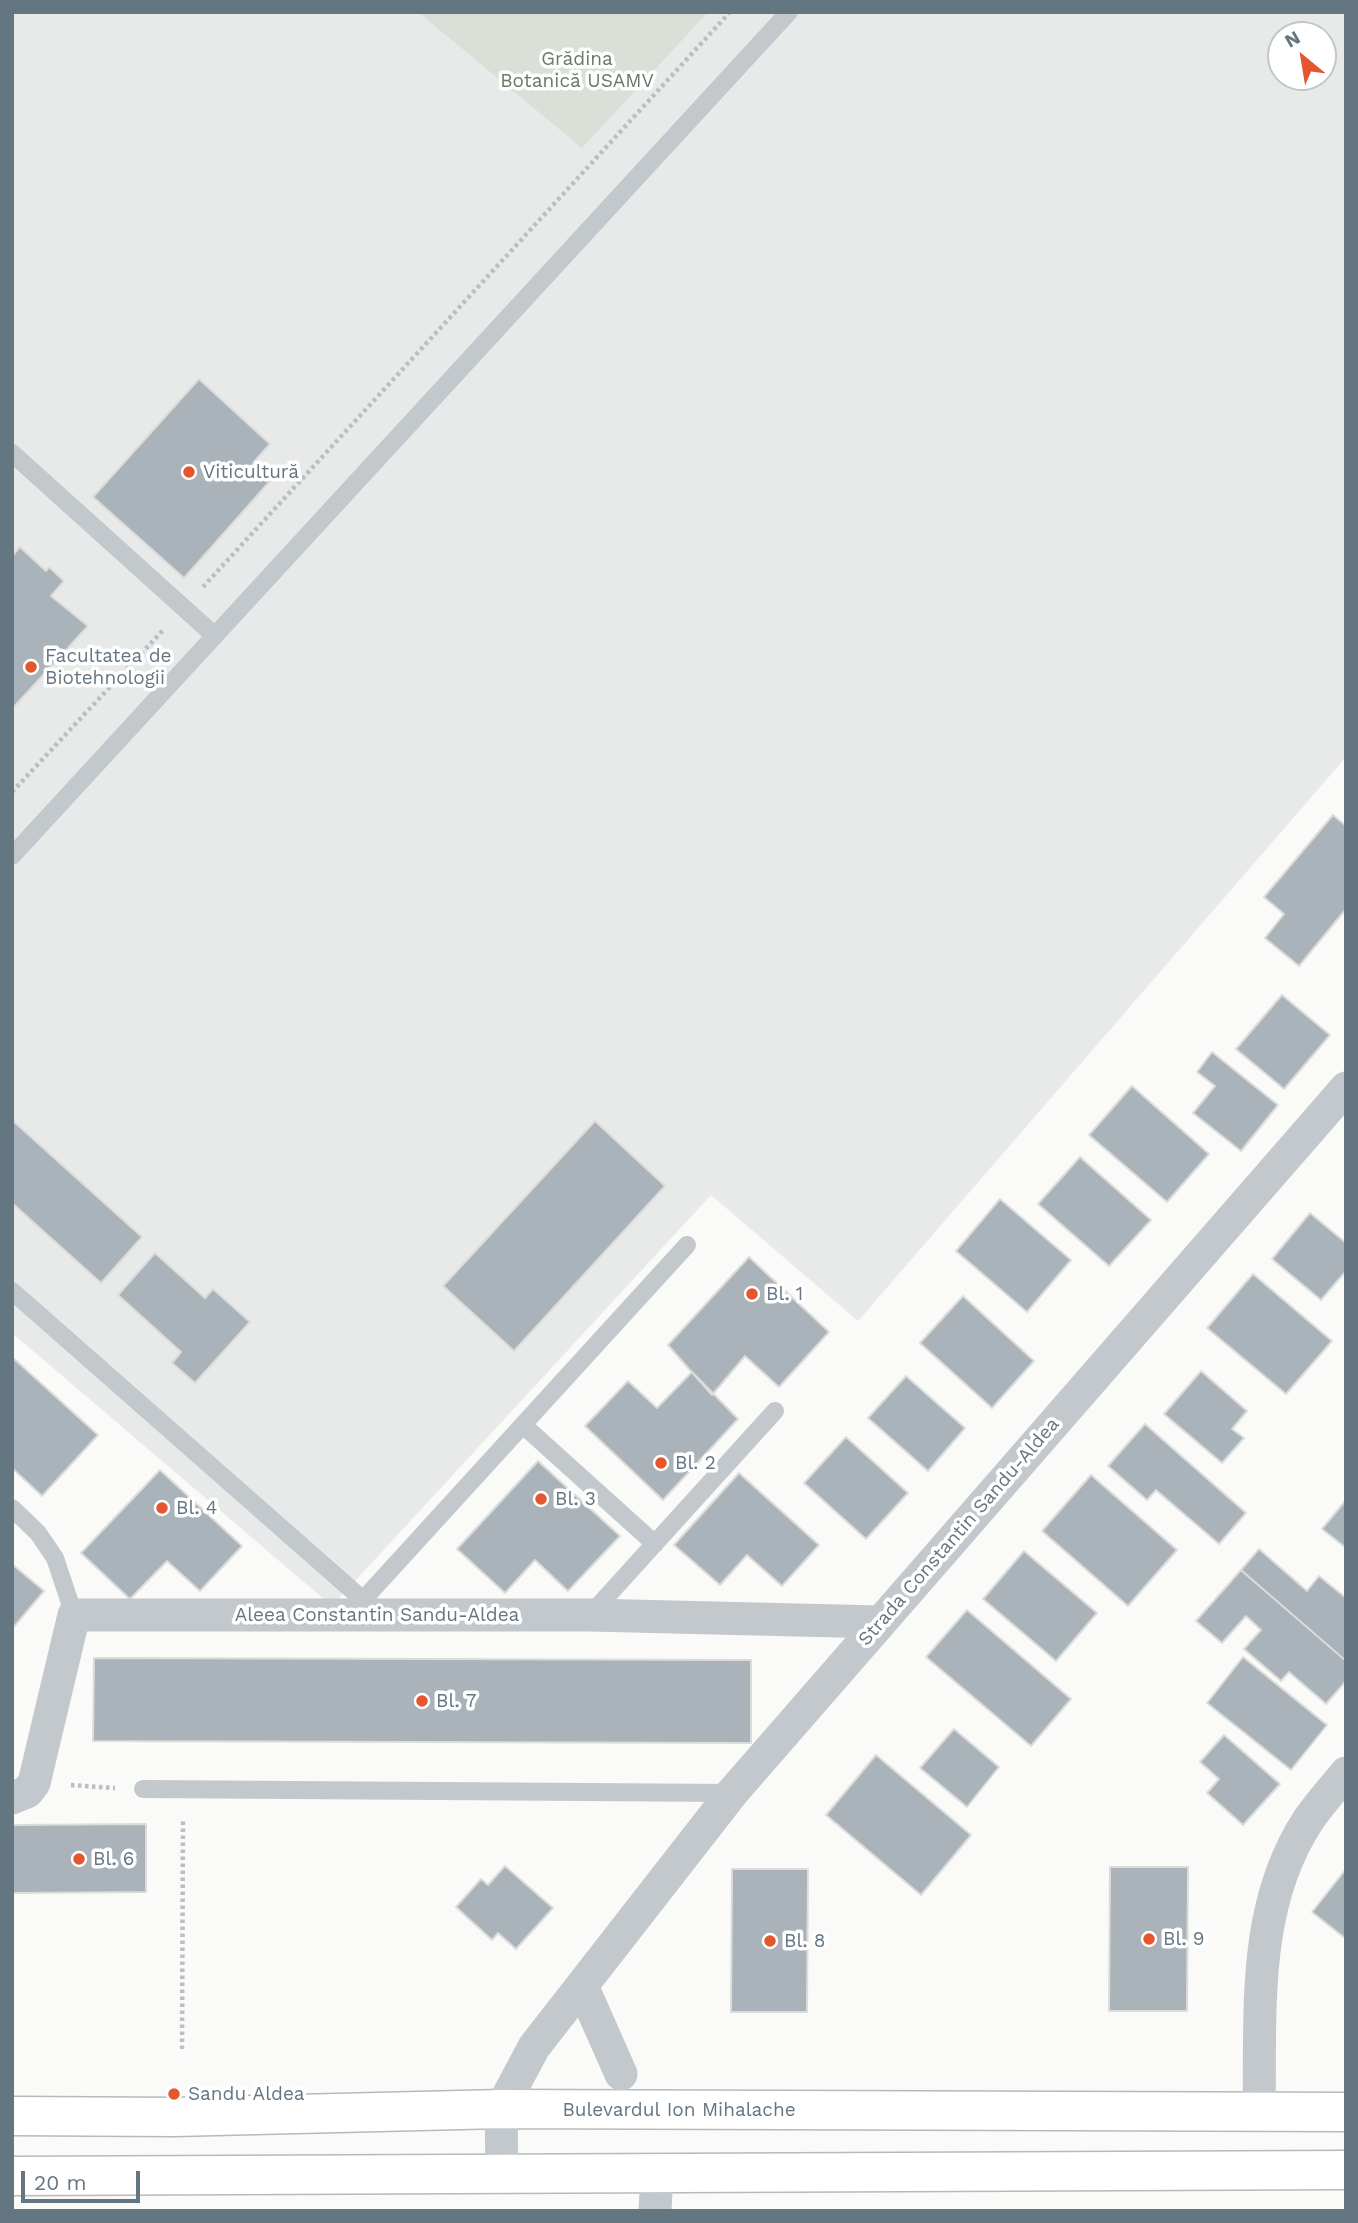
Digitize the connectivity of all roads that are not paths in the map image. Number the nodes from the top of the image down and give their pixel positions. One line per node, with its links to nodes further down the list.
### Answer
1 (789, 12): 3 (lane)
2 (12, 453): 3 (lane)
3 (215, 636): 4 (lane)
4 (12, 856)
5 (1346, 1088): 15 (street, Strada Constantin Sandu-Aldea)
6 (687, 1245): 9 (lane)
7 (12, 1291): 12 (lane)
8 (775, 1411): 11 (lane)
9 (523, 1425): 11 (lane); 12 (lane)
10 (12, 1508): 13 (lane)
11 (655, 1544): 14 (lane)
12 (372, 1608): 13 (street, Aleea Constantin Sandu-Aldea); 14 (street, Aleea Constantin Sandu-Aldea)
13 (74, 1615): 18 (street)
14 (590, 1615): 15 (street, Aleea Constantin Sandu-Aldea)
15 (880, 1622): 19 (street, Strada Constantin Sandu-Aldea)
16 (1346, 1773): 23 (street)
17 (143, 1789): 19 (lane)
18 (23, 1791)
19 (732, 1793): 20 (street, Strada Constantin Sandu-Aldea)
20 (582, 1986): 21 (street); 22 (street, Strada Constantin Sandu-Aldea)
21 (621, 2074)
22 (501, 2109): 23 (main road, Bulevardul Ion Mihalache); 25 (main road, Bulevardul Ion Mihalache); 28 (street, Strada Constantin Sandu-Aldea)
23 (1259, 2112): 24 (main road, Bulevardul Ion Mihalache)
24 (1346, 2112)
25 (12, 2116)
26 (1346, 2170): 27 (main road)
27 (657, 2172): 28 (main road); 30 (street)
28 (502, 2174): 29 (main road)
29 (12, 2176)
30 (655, 2211)

